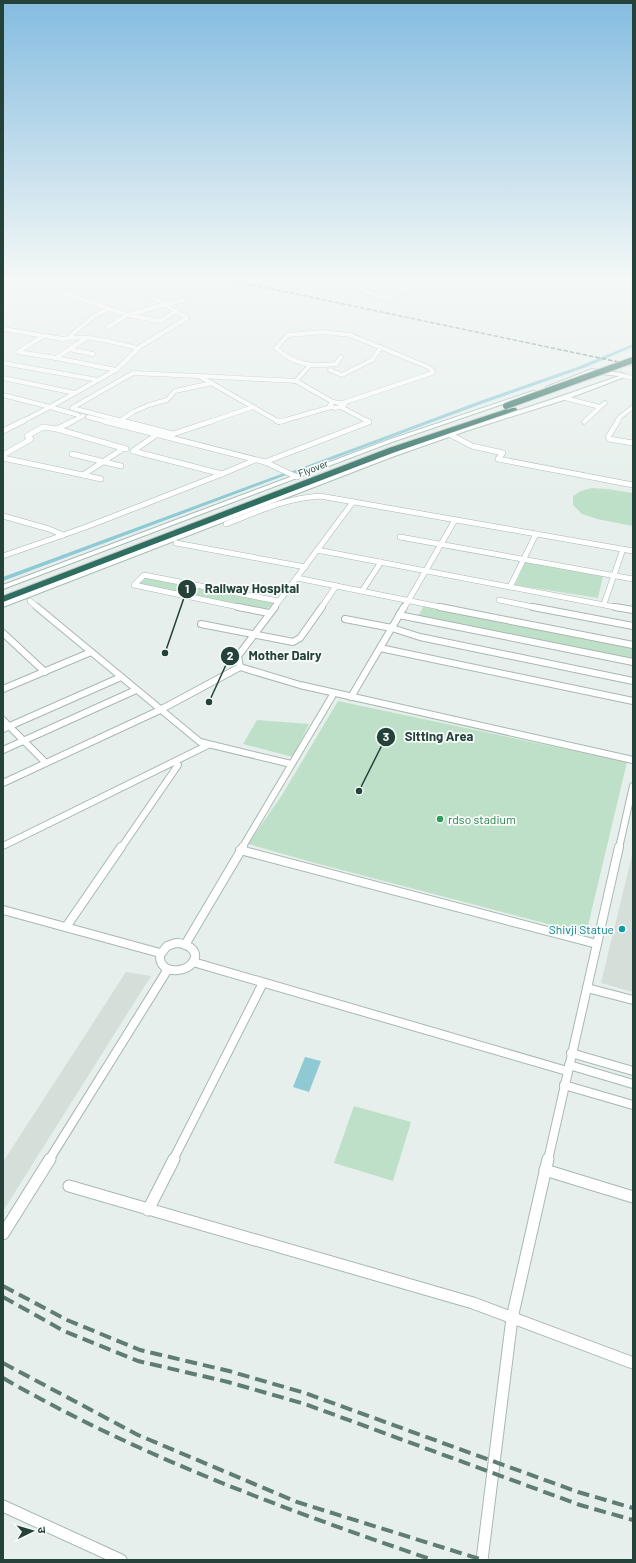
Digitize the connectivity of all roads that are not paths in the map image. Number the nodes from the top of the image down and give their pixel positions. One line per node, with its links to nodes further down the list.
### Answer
1 (20, 351): 10 (street)
2 (66, 351): 10 (street)
3 (78, 351): 8 (street)
4 (135, 351): 15 (street)
5 (279, 351): 14 (street)
6 (378, 351): 16 (street)
7 (390, 351): 29 (street)
8 (93, 354)
9 (341, 357): 14 (street)
10 (56, 358): 15 (street)
11 (633, 360): 34 (highway, Flyover, bridge)
12 (3, 363): 21 (street)
13 (633, 363): 34 (highway, Flyover)
14 (309, 366): 22 (street)
15 (116, 370): 21 (street)
16 (330, 370)
17 (199, 376): 22 (street); 23 (street); 36 (street)
18 (624, 376): 20 (street); 26 (street); 45 (street)
19 (3, 378): 24 (street)
20 (633, 378)
21 (98, 380): 24 (street)
22 (296, 381): 27 (street)
23 (212, 383): 31 (street); 36 (street)
24 (75, 393): 30 (street)
25 (3, 395): 30 (street)
26 (564, 398): 32 (street); 41 (street)
27 (332, 404): 29 (street); 31 (street)
28 (605, 404): 32 (street)
29 (342, 405): 51 (street)
30 (50, 407): 35 (street); 39 (street)
31 (253, 407): 36 (street)
32 (600, 407): 37 (street)
33 (633, 407): 42 (street)
34 (509, 408): 45 (highway, Flyover); 87 (highway, Flyover)
35 (83, 416): 38 (street); 40 (street)
36 (121, 420)
37 (584, 422)
38 (57, 429): 43 (street); 47 (street)
39 (3, 431)
40 (156, 435): 44 (street); 49 (street)
41 (451, 435): 57 (street); 87 (street)
42 (633, 443)
43 (124, 448): 44 (street); 50 (street)
44 (134, 451): 53 (street)
45 (368, 452): 55 (street); 81 (highway, Flyover)
46 (72, 454): 50 (street)
47 (3, 455)
48 (3, 458): 54 (street)
49 (255, 460): 51 (street); 53 (street)
50 (103, 462): 52 (street); 54 (street)
51 (266, 462): 55 (street)
52 (121, 466)
53 (222, 474): 63 (street)
54 (82, 475): 56 (street)
55 (297, 477): 79 (street)
56 (101, 479)
57 (633, 485)
58 (353, 502): 60 (street); 61 (street); 68 (street)
59 (3, 516): 63 (street)
60 (455, 520): 62 (street); 66 (street)
61 (226, 524)
62 (536, 534): 67 (street); 71 (street)
63 (62, 535): 70 (street)
64 (400, 537): 66 (street)
65 (176, 543): 73 (street)
66 (440, 544): 71 (street); 74 (street)
67 (622, 549): 69 (street); 75 (street)
68 (317, 550): 72 (street); 73 (street)
69 (633, 551)
70 (3, 556)
71 (523, 559): 75 (street); 80 (street)
72 (382, 562): 74 (street); 82 (street)
73 (305, 567): 76 (street)
74 (425, 571): 80 (street); 83 (street)
75 (614, 576): 77 (street); 88 (street)
76 (297, 578): 78 (street); 86 (street)
77 (633, 579)
78 (336, 586): 82 (street); 97 (street)
79 (3, 587)
80 (510, 587): 88 (street)
81 (3, 590)
82 (362, 591): 83 (street)
83 (408, 600): 91 (street); 98 (street)
84 (499, 600): 94 (street)
85 (30, 601): 100 (street)
86 (278, 601): 90 (street); 90 (street)
87 (3, 602)
88 (604, 604): 89 (street)
89 (633, 610)
90 (269, 613): 97 (street)
91 (399, 615): 95 (street); 101 (street)
92 (345, 618): 95 (street)
93 (201, 624): 97 (street)
94 (633, 626)
95 (392, 628): 99 (street); 105 (street)
96 (3, 633): 103 (street)
97 (254, 634): 102 (street)
98 (633, 645)
99 (380, 648): 109 (street); 110 (street)
100 (91, 652): 103 (street); 104 (street)
101 (633, 662)
102 (240, 667): 108 (street); 111 (street)
103 (45, 672): 106 (street)
104 (121, 678): 107 (street); 113 (street)
105 (633, 681)
106 (3, 690)
107 (136, 690): 111 (street); 114 (street)
108 (334, 693): 109 (street); 120 (street)
109 (351, 697): 117 (street)
110 (633, 701)
111 (160, 710): 115 (street); 118 (street)
112 (3, 720): 113 (street)
113 (6, 728): 114 (street)
114 (24, 741): 116 (street); 118 (street)
115 (208, 745): 119 (street); 120 (street)
116 (3, 750)
117 (633, 760)
118 (46, 762): 121 (street)
119 (175, 762): 123 (street); 126 (street)
120 (291, 764): 124 (street)
121 (3, 783)
122 (633, 786): 128 (street)
123 (3, 846)
124 (240, 850): 127 (street); 128 (street)
125 (3, 910): 126 (street)
126 (66, 927): 129 (street)
127 (185, 944): 129 (street); 130 (street)
128 (597, 944): 133 (street)
129 (160, 953): 131 (street)
130 (193, 962): 131 (street); 132 (street)
131 (168, 969): 145 (street)
132 (263, 983): 136 (street); 144 (street)
133 (587, 988): 134 (street); 135 (street)
134 (633, 1000)
135 (572, 1053): 136 (street); 137 (street)
136 (568, 1068): 138 (street); 139 (street)
137 (633, 1071)
138 (633, 1084)
139 (564, 1085): 140 (street); 141 (street)
140 (633, 1105)
141 (545, 1170): 143 (street); 146 (street)
142 (69, 1186): 144 (street)
143 (633, 1197)
144 (148, 1210): 146 (street)
145 (3, 1234)
146 (512, 1318): 147 (street); 150 (street)
147 (633, 1363)
148 (3, 1506): 149 (street)
149 (121, 1560)
150 (482, 1560)

